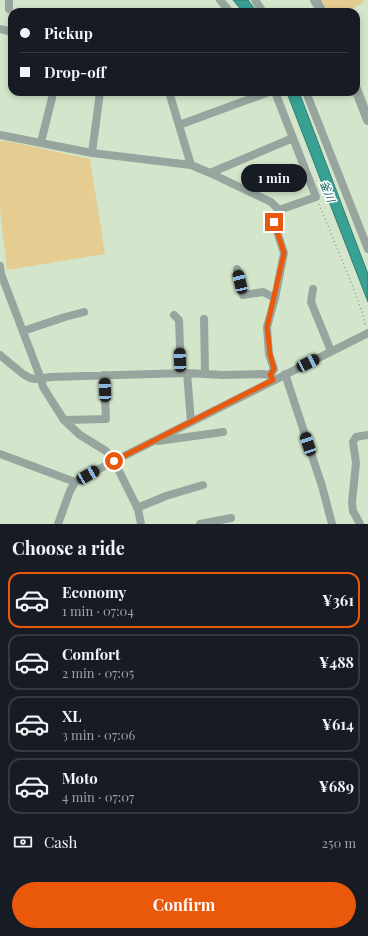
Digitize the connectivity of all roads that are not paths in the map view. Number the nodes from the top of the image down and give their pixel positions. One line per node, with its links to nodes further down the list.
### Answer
1 (220, 0): 2 (street)
2 (227, 8)
3 (99, 96): 15 (street)
4 (170, 96): 11 (street)
5 (258, 96): 11 (street)
6 (277, 96): 13 (street)
7 (308, 96): 19 (street)
8 (359, 96): 10 (street)
9 (52, 98): 14 (street)
10 (368, 120)
11 (179, 125): 16 (street)
12 (0, 135): 14 (street)
13 (293, 138): 17 (street); 17 (street)
14 (41, 142): 15 (street)
15 (92, 153): 16 (street)
16 (191, 165): 17 (street)
17 (210, 173)
18 (274, 222): 23 (street)
19 (368, 249)
20 (237, 269): 23 (street)
21 (0, 273): 27 (street)
22 (313, 289): 29 (street)
23 (275, 298): 35 (street)
24 (84, 312): 27 (street)
25 (174, 315): 31 (street)
26 (204, 319): 32 (street)
27 (23, 331): 36 (street)
28 (367, 334): 29 (street)
29 (331, 351): 33 (street)
30 (0, 355): 36 (street)
31 (184, 373): 32 (street); 34 (street); 38 (street)
32 (205, 374): 35 (street)
33 (285, 374): 35 (street); 51 (street)
34 (104, 375): 36 (street); 37 (street)
35 (271, 378): 38 (street)
36 (41, 379): 37 (street)
37 (64, 420): 43 (street)
38 (190, 422): 41 (street)
39 (223, 432): 41 (street)
40 (368, 435): 52 (street)
41 (151, 442): 43 (street)
42 (0, 454): 44 (street)
43 (114, 461): 44 (street); 46 (street)
44 (76, 482): 48 (street)
45 (203, 485): 46 (street)
46 (137, 508): 49 (street)
47 (231, 518): 50 (street)
48 (58, 524)
49 (141, 524)
50 (200, 524)
51 (332, 524)
52 (360, 524)

